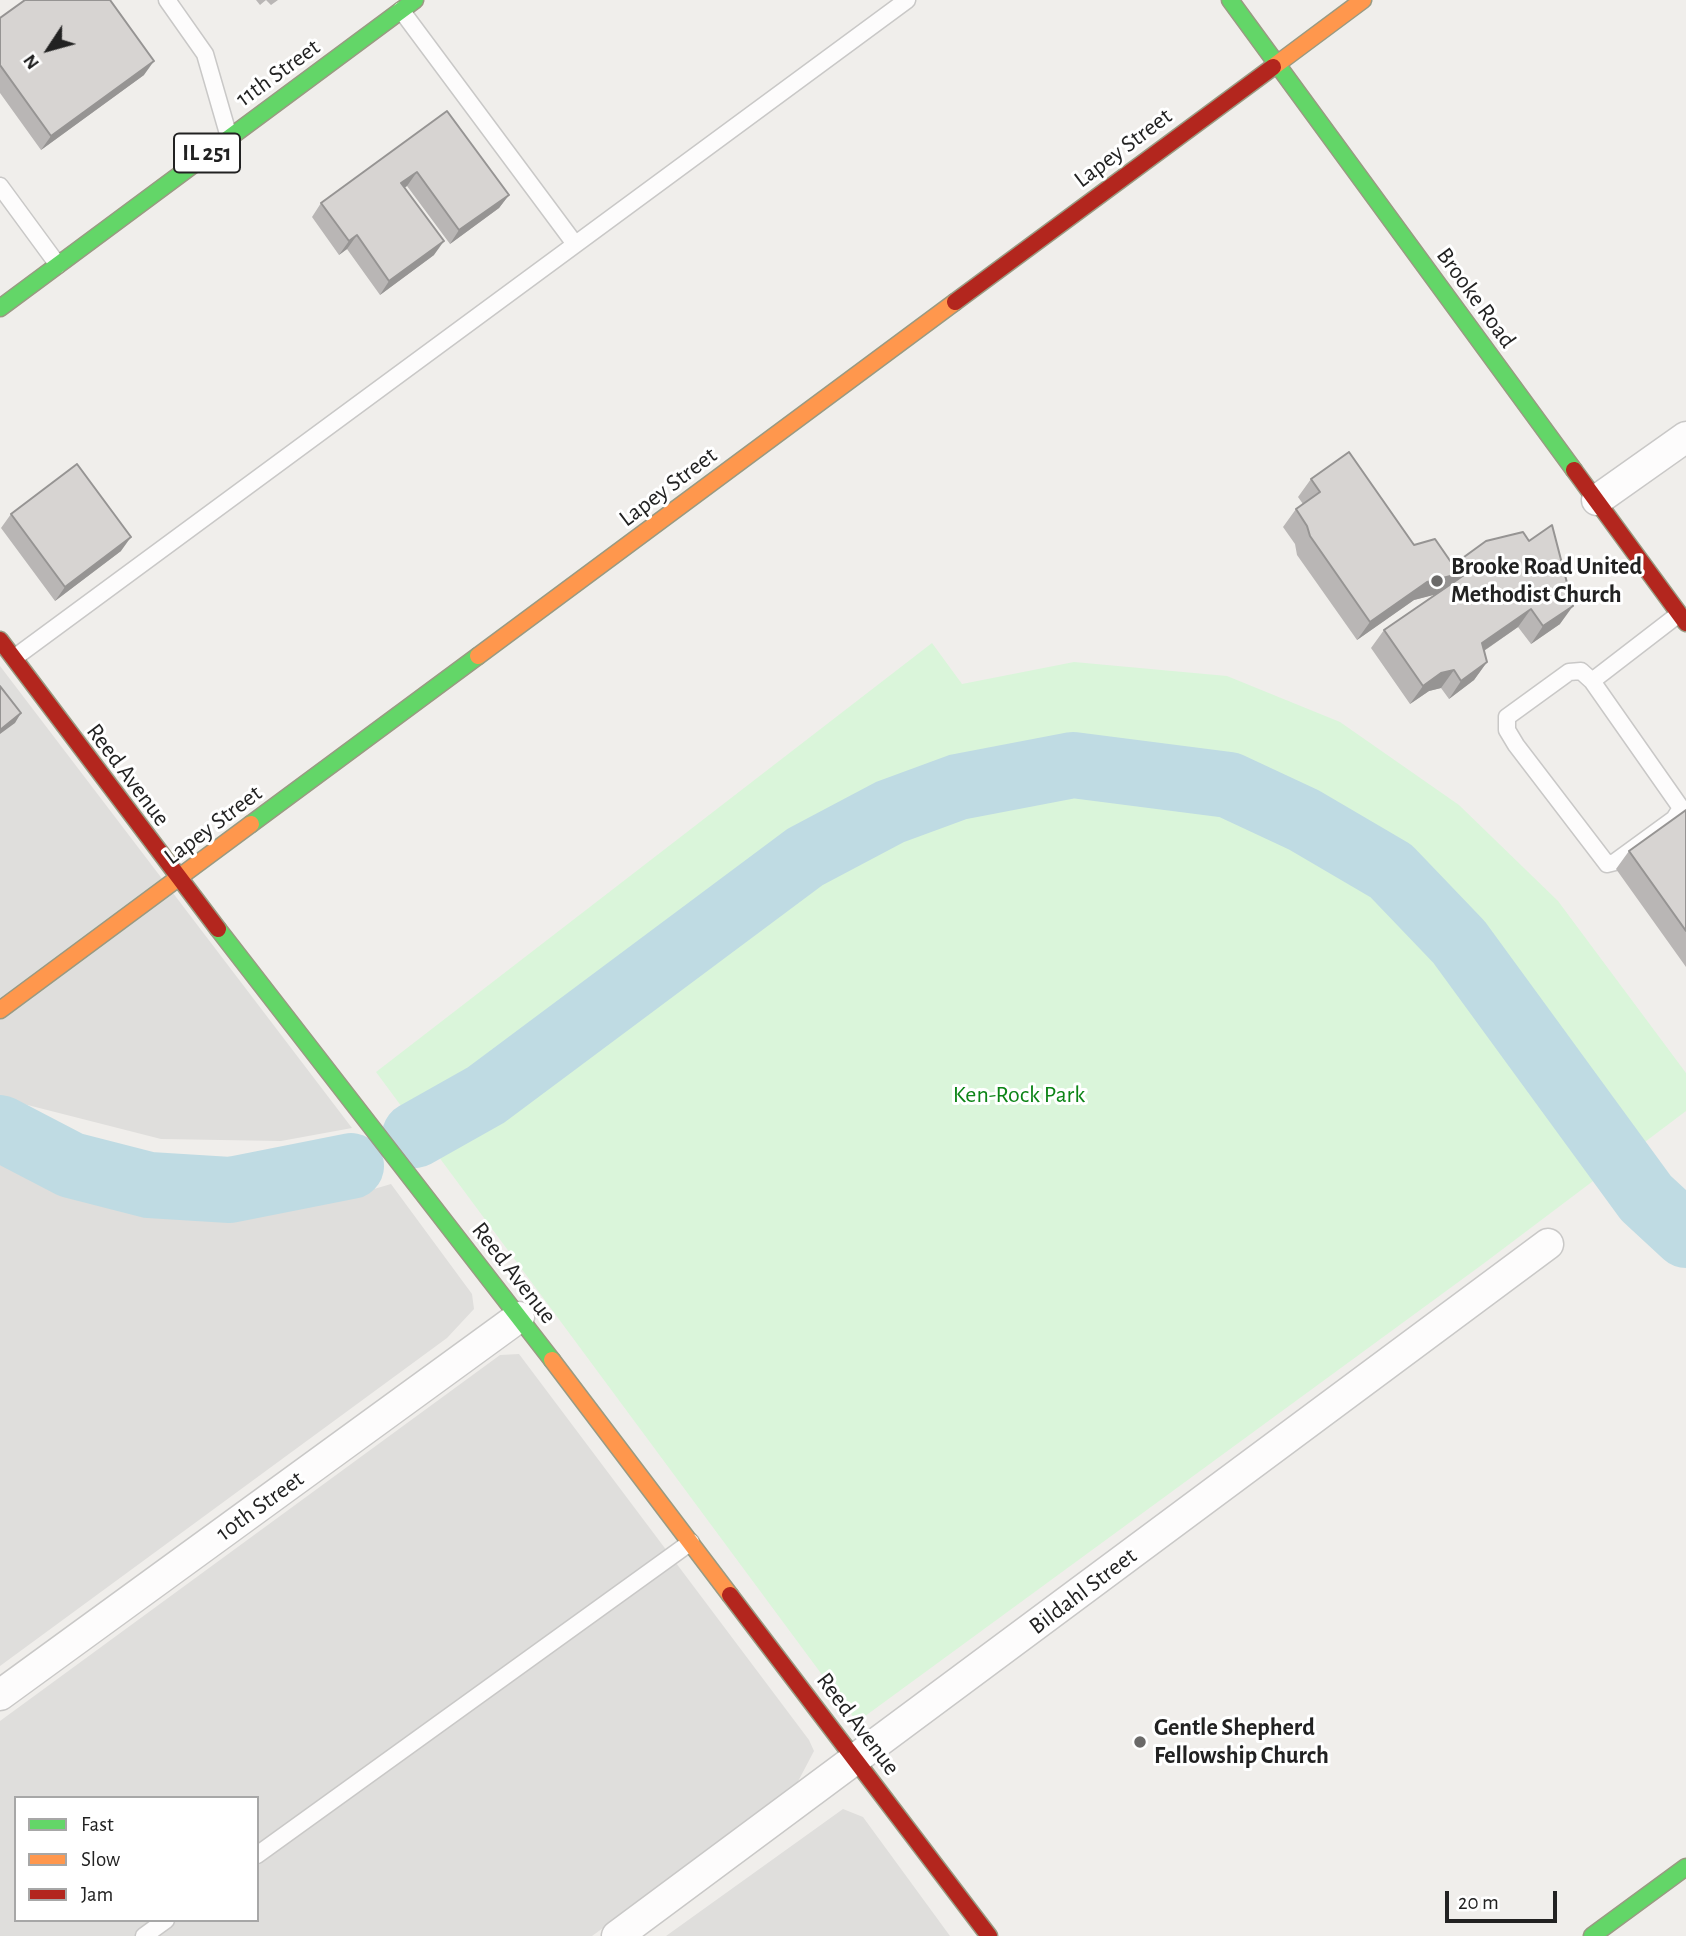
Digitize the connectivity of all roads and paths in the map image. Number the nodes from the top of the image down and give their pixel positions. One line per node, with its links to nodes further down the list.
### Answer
1 (167, 0): 8 (lane)
2 (415, 0): 6 (street, 11th Street / IL 251)
3 (907, 0): 10 (lane)
4 (1230, 0): 7 (street, Brooke Road)
5 (1363, 0): 7 (street, Lapey Street)
6 (401, 10): 8 (street, 11th Street / IL 251); 10 (lane)
7 (1276, 63): 14 (street, Brooke Road); 19 (street, Lapey Street)
8 (229, 137): 11 (street, 11th Street / IL 251)
9 (0, 186): 11 (lane)
10 (575, 244): 17 (lane)
11 (58, 265): 12 (street, 11th Street / IL 251)
12 (0, 308)
13 (1686, 437): 14 (street)
14 (1597, 500): 15 (street, Brooke Road)
15 (1683, 619): 18 (lane)
16 (0, 640): 17 (street, Reed Avenue)
17 (12, 659): 19 (street, Reed Avenue)
18 (1592, 681): 18 (lane)
19 (178, 879): 20 (street, Lapey Street); 22 (street, Reed Avenue)
20 (0, 1010)
21 (1548, 1244): 25 (street, Bildahl Street)
22 (519, 1317): 23 (street, Reed Avenue); 24 (street, 10th Street)
23 (691, 1542): 25 (street, Reed Avenue); 26 (lane)
24 (0, 1695)
25 (856, 1760): 30 (street, Bildahl Street); 31 (street, Reed Avenue)
26 (259, 1854)
27 (1686, 1867): 32 (street)
28 (163, 1922): 29 (lane)
29 (144, 1936)
30 (617, 1936)
31 (989, 1936)
32 (1592, 1936)

